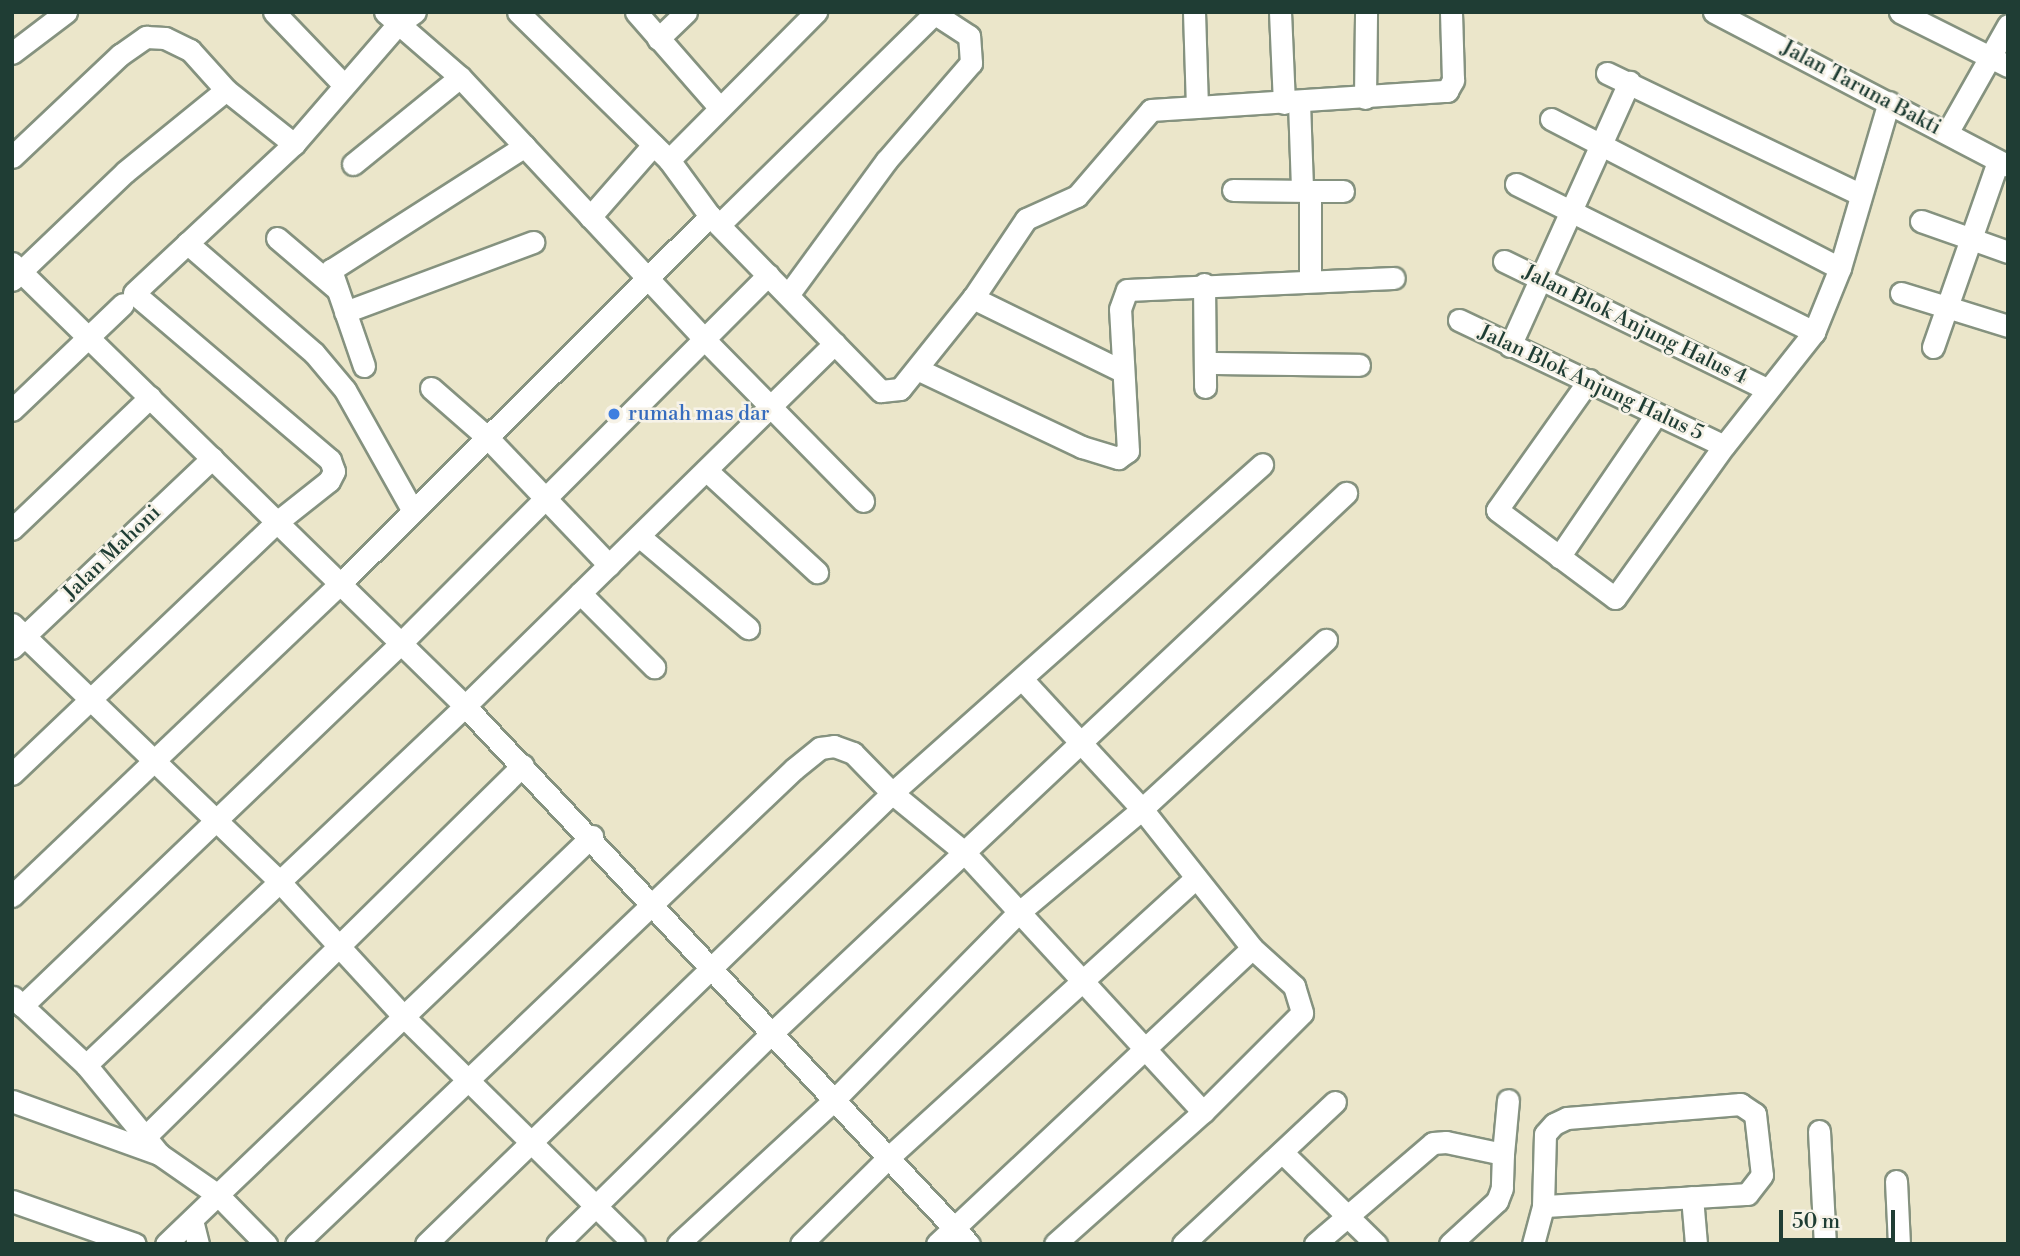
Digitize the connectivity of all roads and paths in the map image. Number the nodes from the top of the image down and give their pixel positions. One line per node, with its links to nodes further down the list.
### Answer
1 (66, 12): 18 (street)
2 (274, 12): 24 (street)
3 (415, 12): 15 (street)
4 (518, 12): 34 (street)
5 (636, 12): 17 (street)
6 (686, 12): 17 (street)
7 (816, 12): 29 (street)
8 (1194, 12): 30 (street)
9 (1280, 12): 28 (street)
10 (1366, 12): 26 (street)
11 (1451, 12): 26 (street)
12 (1714, 12): 27 (street, Jalan Taruna Bakti)
13 (1900, 12): 19 (street)
14 (936, 14): 48 (street); 66 (street)
15 (391, 19): 22 (street); 24 (street)
16 (2008, 25): 19 (street)
17 (658, 39): 29 (street)
18 (12, 53)
19 (1988, 56): 20 (street); 32 (street)
20 (2008, 66)
21 (1608, 73): 23 (street)
22 (460, 77): 35 (street); 40 (street)
23 (1629, 82): 36 (street); 45 (street)
24 (344, 85): 33 (street)
25 (226, 90): 33 (street); 37 (street); 57 (street)
26 (1365, 98): 28 (street)
27 (1889, 102): 32 (street, Jalan Taruna Bakti); 45 (street)
28 (1291, 103): 30 (street); 43 (street)
29 (719, 107): 38 (street)
30 (1197, 107): 67 (street)
31 (1551, 120): 36 (street)
32 (1947, 133): 39 (street, Jalan Taruna Bakti)
33 (294, 144): 53 (street)
34 (653, 145): 38 (street); 47 (street)
35 (525, 146): 47 (street); 64 (street)
36 (1600, 146): 46 (street); 56 (street)
37 (12, 157)
38 (669, 160): 48 (street)
39 (2003, 163): 51 (street)
40 (353, 164)
41 (1516, 184): 46 (street)
42 (1233, 190): 43 (street)
43 (1306, 190): 44 (street); 62 (street)
44 (1343, 191)
45 (1860, 194): 56 (street)
46 (1572, 210): 61 (street); 73 (street)
47 (590, 217): 59 (street)
48 (714, 221): 58 (street); 59 (street)
49 (1921, 221): 51 (street)
50 (277, 238): 64 (street)
51 (1973, 239): 54 (street); 69 (street)
52 (533, 242): 70 (street)
53 (187, 243): 100 (street); 101 (street)
54 (2008, 252)
55 (1504, 261): 61 (street, Jalan Blok Anjung Halus 4)
56 (1840, 268): 73 (street)
57 (15, 271): 74 (street)
58 (768, 275): 66 (street); 75 (street)
59 (647, 278): 75 (street); 92 (street)
60 (1394, 278): 62 (street)
61 (1542, 278): 77 (street); 87 (street, Jalan Blok Anjung Halus 4)
62 (1310, 279): 63 (street)
63 (1204, 284): 79 (street); 83 (street)
64 (338, 290): 70 (street)
65 (1902, 293): 69 (street)
66 (788, 295): 76 (street)
67 (973, 298): 82 (street); 83 (street)
68 (123, 304): 74 (street)
69 (1950, 309): 72 (street); 78 (street)
70 (345, 312): 81 (street)
71 (1459, 320): 77 (street, Jalan Blok Anjung Halus 5)
72 (2008, 326)
73 (1814, 331): 87 (street)
74 (87, 336): 88 (street); 90 (street)
75 (704, 339): 89 (street); 98 (street)
76 (835, 343): 82 (street); 89 (street)
77 (1510, 345): 84 (street, Jalan Blok Anjung Halus 5)
78 (1933, 346)
79 (1206, 363): 80 (street); 85 (street)
80 (1359, 365)
81 (364, 366)
82 (917, 369): 83 (street)
83 (1122, 371)
84 (1589, 380): 91 (street, Jalan Blok Anjung Halus 5); 104 (street)
85 (1205, 387)
86 (431, 388): 92 (street)
87 (1766, 389): 93 (street)
88 (150, 397): 94 (street); 102 (street)
89 (771, 407): 96 (street); 99 (street)
90 (12, 410)
91 (1656, 415): 93 (street, Jalan Blok Anjung Halus 5); 104 (street)
92 (487, 437): 98 (street); 100 (street)
93 (1724, 446): 104 (street)
94 (212, 458): 101 (street); 110 (street, Jalan Mahoni)
95 (1262, 464): 114 (street)
96 (706, 470): 103 (street); 106 (street)
97 (1346, 493): 117 (street)
98 (547, 497): 105 (street); 112 (street)
99 (863, 502)
100 (413, 511): 107 (street)
101 (277, 522): 107 (street); 115 (street)
102 (12, 530)
103 (639, 536): 105 (street); 109 (street)
104 (1559, 557)
105 (609, 565): 108 (street)
106 (817, 572)
107 (340, 584): 112 (street); 118 (street)
108 (580, 593): 113 (street); 116 (street)
109 (748, 628)
110 (16, 636): 115 (street)
111 (1326, 640): 122 (street)
112 (401, 643): 116 (street); 123 (street)
113 (654, 667)
114 (1022, 679): 117 (street); 121 (street)
115 (90, 698): 118 (street); 120 (street)
116 (465, 706): 119 (street); 127 (street)
117 (1081, 741): 122 (street); 125 (street)
118 (154, 760): 123 (street); 128 (street)
119 (523, 765): 124 (street); 131 (street)
120 (12, 774)
121 (892, 793): 125 (street); 129 (street); 133 (street)
122 (1142, 809): 126 (street); 130 (street)
123 (217, 822): 127 (street); 135 (street)
124 (592, 836): 129 (street); 136 (street)
125 (964, 852): 130 (street); 137 (street)
126 (1196, 878): 132 (street); 134 (street)
127 (279, 881): 131 (street); 139 (street)
128 (12, 896)
129 (653, 902): 133 (street); 140 (street)
130 (1017, 914): 134 (street); 141 (street)
131 (339, 946): 136 (street); 148 (street)
132 (1252, 948): 138 (street); 145 (street)
133 (712, 966): 137 (street); 147 (street)
134 (1082, 984): 138 (street); 151 (street)
135 (17, 1002): 139 (street)
136 (404, 1017): 140 (street); 153 (street)
137 (773, 1032): 141 (street); 156 (street)
138 (1142, 1048): 145 (street); 160 (street)
139 (86, 1065): 148 (street)
140 (469, 1081): 147 (street); 165 (street)
141 (835, 1099): 151 (street); 169 (street)
142 (1508, 1100): 150 (street)
143 (12, 1101): 148 (street)
144 (1335, 1102): 149 (street)
145 (1203, 1112): 172 (street)
146 (1819, 1131): 179 (street)
147 (531, 1143): 156 (street); 166 (street)
148 (152, 1146): 153 (street)
149 (1282, 1152): 158 (street); 173 (street)
150 (1503, 1154): 158 (street); 176 (street)
151 (889, 1157): 160 (street); 170 (street)
152 (1896, 1181): 180 (street)
153 (218, 1195): 159 (street); 164 (street)
154 (1692, 1198): 157 (street); 157 (street); 178 (street)
155 (12, 1201): 161 (street)
156 (595, 1206): 167 (street); 168 (street)
157 (1543, 1206): 177 (street)
158 (1346, 1214): 174 (street); 175 (street)
159 (192, 1220): 162 (street); 163 (street)
160 (962, 1236): 171 (street)
161 (135, 1244)
162 (166, 1244)
163 (198, 1244)
164 (266, 1244)
165 (296, 1244)
166 (426, 1244)
167 (557, 1244)
168 (634, 1244)
169 (678, 1244)
170 (801, 1244)
171 (937, 1244)
172 (1055, 1244)
173 (1184, 1244)
174 (1315, 1244)
175 (1376, 1244)
176 (1450, 1244)
177 (1533, 1244)
178 (1696, 1244)
179 (1825, 1244)
180 (1899, 1244)

